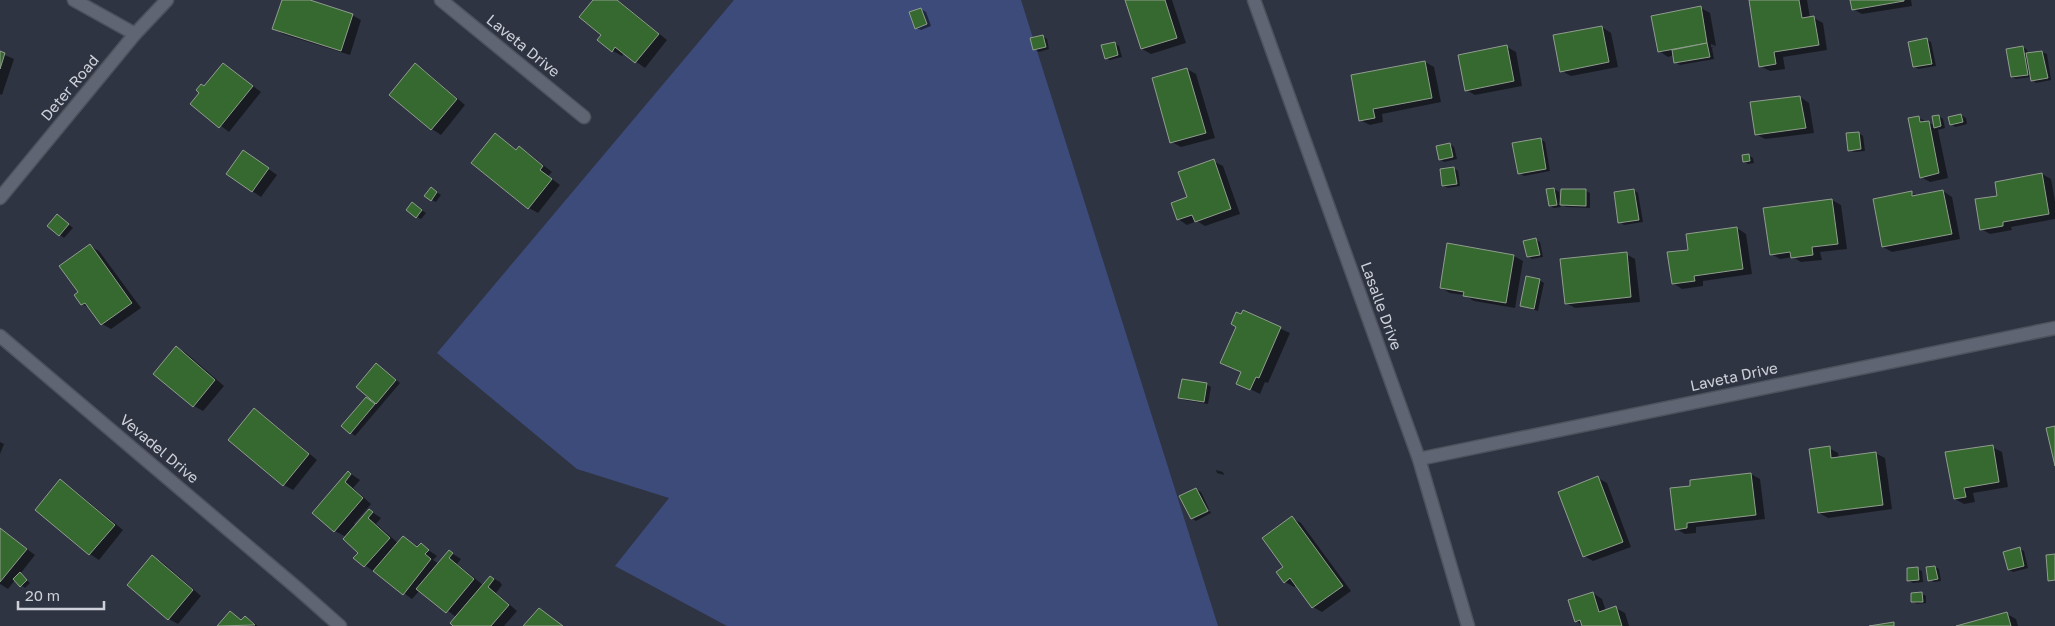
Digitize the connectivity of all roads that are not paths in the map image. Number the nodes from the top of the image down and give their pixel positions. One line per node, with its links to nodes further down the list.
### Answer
1 (74, 0): 5 (street)
2 (166, 0): 5 (street, Deter Road)
3 (441, 0): 6 (street, Laveta Drive)
4 (1254, 0): 10 (street, Lasalle Drive)
5 (136, 34): 7 (street, Deter Road)
6 (584, 117)
7 (0, 198)
8 (2055, 328): 10 (street, Laveta Drive)
9 (0, 336): 11 (street, Vevadel Drive)
10 (1419, 459): 12 (street, Lasalle Drive)
11 (340, 626)
12 (1468, 626)

